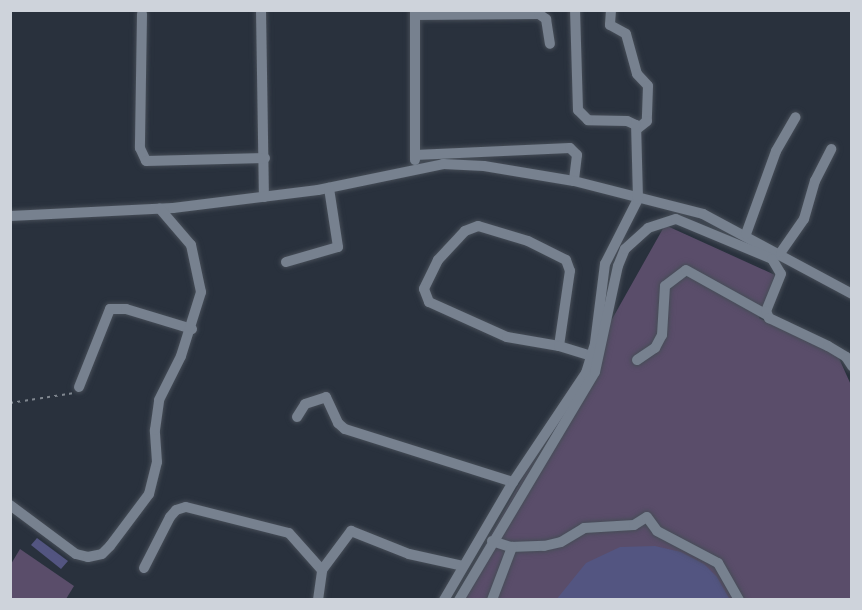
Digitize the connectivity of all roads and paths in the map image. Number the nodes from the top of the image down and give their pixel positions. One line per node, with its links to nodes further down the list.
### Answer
1 (261, 10): 11 (street)
2 (575, 10): 8 (street)
3 (611, 10): 8 (street)
4 (415, 13): 6 (street); 10 (street)
5 (142, 15): 11 (street)
6 (550, 44)
7 (796, 117): 19 (street)
8 (637, 129): 16 (street)
9 (831, 149): 20 (street)
10 (415, 155): 12 (street); 13 (street)
11 (265, 158): 15 (street)
12 (414, 168): 13 (street); 14 (street)
13 (574, 181): 16 (street)
14 (329, 189): 15 (street); 21 (street)
15 (264, 197): 17 (street)
16 (638, 199): 19 (street); 26 (street)
17 (160, 209): 18 (street); 24 (street)
18 (10, 216)
19 (746, 234): 20 (street)
20 (781, 252): 22 (street)
21 (286, 262)
22 (852, 294)
23 (767, 315): 26 (street); 27 (street); 28 (street)
24 (192, 329): 29 (street); 33 (street)
25 (559, 346): 25 (street); 26 (street)
26 (596, 357): 32 (street); 34 (street)
27 (638, 360)
28 (852, 366)
29 (79, 387): 30 (path)
30 (10, 403)
31 (297, 417): 32 (street)
32 (513, 482): 36 (street)
33 (10, 505)
34 (492, 541): 35 (street); 41 (street)
35 (512, 547): 42 (street); 43 (street)
36 (464, 566): 38 (street); 40 (street)
37 (144, 568): 38 (street)
38 (322, 570): 39 (street)
39 (318, 600)
40 (444, 600)
41 (459, 600)
42 (492, 600)
43 (739, 600)

